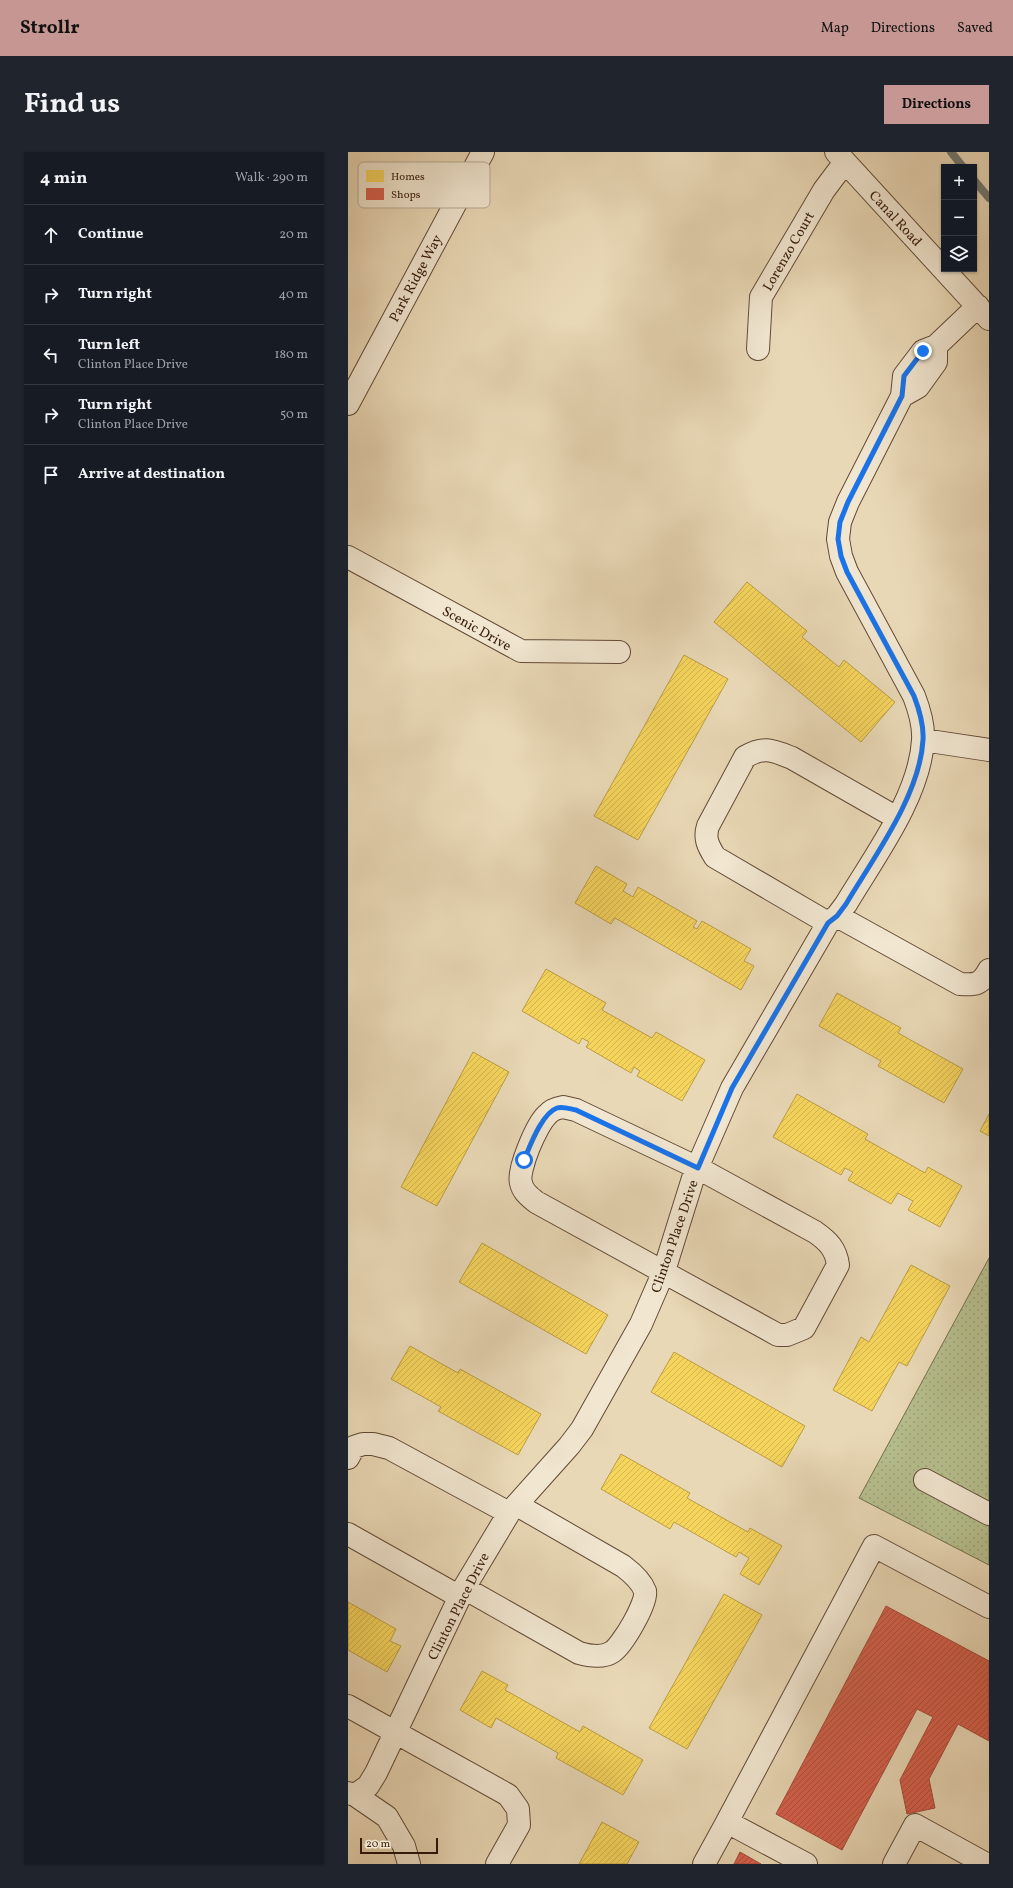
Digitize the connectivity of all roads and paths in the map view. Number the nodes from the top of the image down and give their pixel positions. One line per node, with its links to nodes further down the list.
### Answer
1 (483, 152): 3 (street, Park Ridge Way)
2 (840, 157): 5 (street, Canal Road); 6 (street, Lorenzo Court)
3 (478, 162)
4 (453, 208): 7 (street, Park Ridge Way)
5 (983, 313): 10 (street, Clinton Place Drive)
6 (758, 349)
7 (348, 404)
8 (348, 557): 9 (street, Scenic Drive)
9 (619, 652)
10 (923, 740): 11 (street); 12 (street, Clinton Place Drive)
11 (989, 750)
12 (897, 818): 13 (street, Clinton Place Drive); 13 (street)
13 (833, 919): 14 (street); 15 (street, Clinton Place Drive)
14 (989, 970)
15 (698, 1168): 16 (street, Clinton Place Drive); 16 (street); 16 (street)
16 (664, 1271): 19 (street, Clinton Place Drive)
17 (348, 1458): 19 (street)
18 (924, 1480): 20 (street)
19 (513, 1509): 22 (street, Clinton Place Drive); 22 (street)
20 (989, 1514)
21 (348, 1534): 22 (street)
22 (462, 1593): 25 (street, Clinton Place Drive)
23 (989, 1607): 27 (street)
24 (348, 1706): 25 (street)
25 (395, 1733): 26 (street, Clinton Place Drive); 29 (street)
26 (351, 1794): 28 (street, Clinton Place Drive)
27 (727, 1822): 30 (street); 31 (street)
28 (410, 1864)
29 (498, 1864)
30 (704, 1864)
31 (806, 1864)
32 (894, 1864): 33 (street)
33 (986, 1864)

